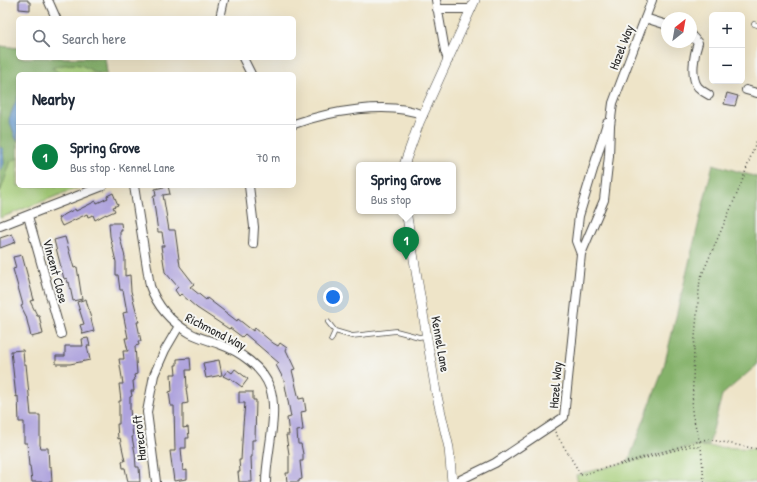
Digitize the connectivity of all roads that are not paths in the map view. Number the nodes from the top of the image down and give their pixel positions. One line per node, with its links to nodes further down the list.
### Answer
1 (48, 0): 8 (street)
2 (224, 0): 9 (street)
3 (436, 0): 6 (street)
4 (475, 0): 7 (street)
5 (652, 0): 10 (street, Hazel Way)
6 (438, 9): 7 (street); 14 (street)
7 (471, 9): 14 (street)
8 (55, 16)
9 (220, 16)
10 (645, 18): 11 (street); 19 (street, Hazel Way)
11 (661, 23)
12 (696, 48): 18 (street)
13 (244, 60): 15 (street)
14 (448, 60): 20 (street)
15 (250, 72)
16 (746, 90): 17 (street)
17 (757, 93)
18 (709, 95)
19 (613, 103): 30 (street, Hazel Way); 30 (street, Hazel Way)
20 (422, 115): 21 (street); 22 (street)
21 (296, 123)
22 (405, 162)
23 (98, 188): 27 (street)
24 (134, 188): 32 (street, Richmond Way)
25 (249, 188): 29 (street)
26 (407, 214): 35 (street, Kennel Lane)
27 (28, 216): 28 (street); 34 (street, Vincent Close)
28 (0, 226)
29 (253, 244)
30 (581, 254): 40 (street, Hazel Way)
31 (328, 322): 33 (lane)
32 (179, 326): 37 (street, Harecroft); 38 (street, Richmond Way)
33 (335, 331): 35 (lane); 36 (lane)
34 (61, 334)
35 (427, 336): 39 (street, Kennel Lane)
36 (331, 340)
37 (156, 482)
38 (266, 482)
39 (452, 482)
40 (456, 482)

